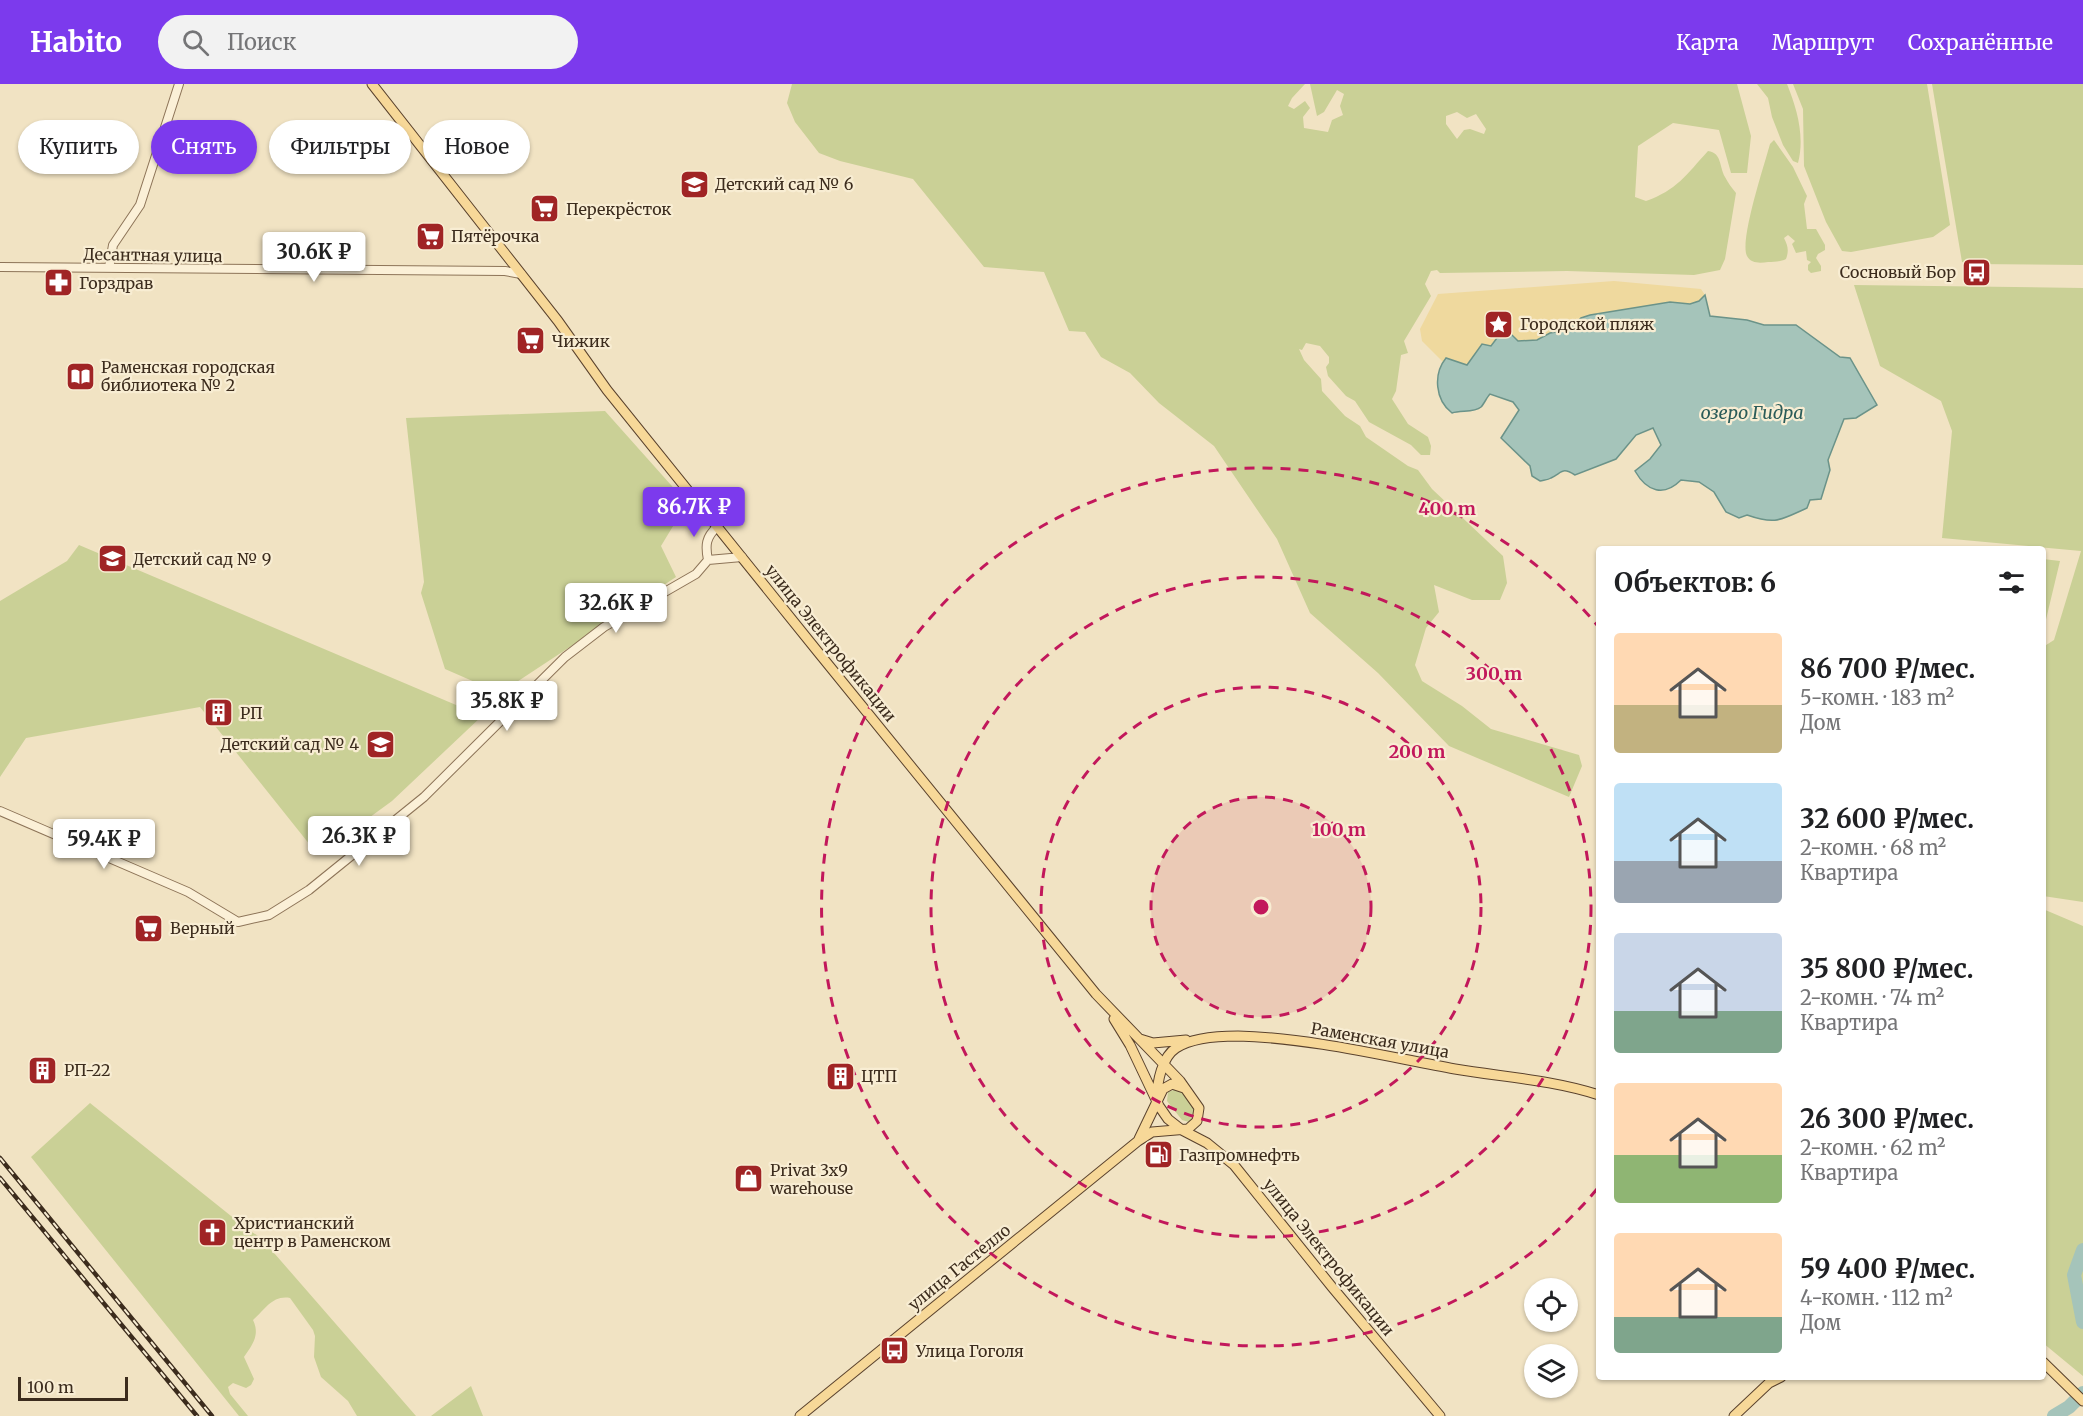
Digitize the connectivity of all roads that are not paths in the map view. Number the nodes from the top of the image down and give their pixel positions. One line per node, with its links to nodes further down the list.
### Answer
1 (179, 84): 4 (street)
2 (372, 84): 5 (main road, улица Электрофикации)
3 (0, 267): 4 (street, Десантная улица)
4 (109, 268): 5 (street, Десантная улица)
5 (521, 273): 6 (main road, улица Электрофикации)
6 (717, 527): 7 (main road, улица Электрофикации); 8 (street)
7 (742, 556): 8 (street); 10 (main road, улица Электрофикации)
8 (708, 560): 9 (street)
9 (0, 811)
10 (1101, 999): 11 (main road); 16 (main road)
11 (1140, 1039): 12 (main road); 13 (main road)
12 (1203, 1039): 13 (main road, Раменская улица); 15 (main road, Раменская улица)
13 (1164, 1065): 14 (main road); 16 (main road, улица Гастелло)
14 (1185, 1089): 16 (main road); 17 (main road)
15 (1596, 1094)
16 (1156, 1100): 17 (main road); 18 (main road, улица Гастелло)
17 (1182, 1130): 18 (main road, улица Гастелло); 23 (main road, улица Электрофикации)
18 (1138, 1141): 22 (main road, улица Гастелло)
19 (2047, 1366): 21 (main road)
20 (1775, 1380): 24 (main road)
21 (2083, 1401)
22 (800, 1416)
23 (1440, 1416)
24 (1734, 1416)

